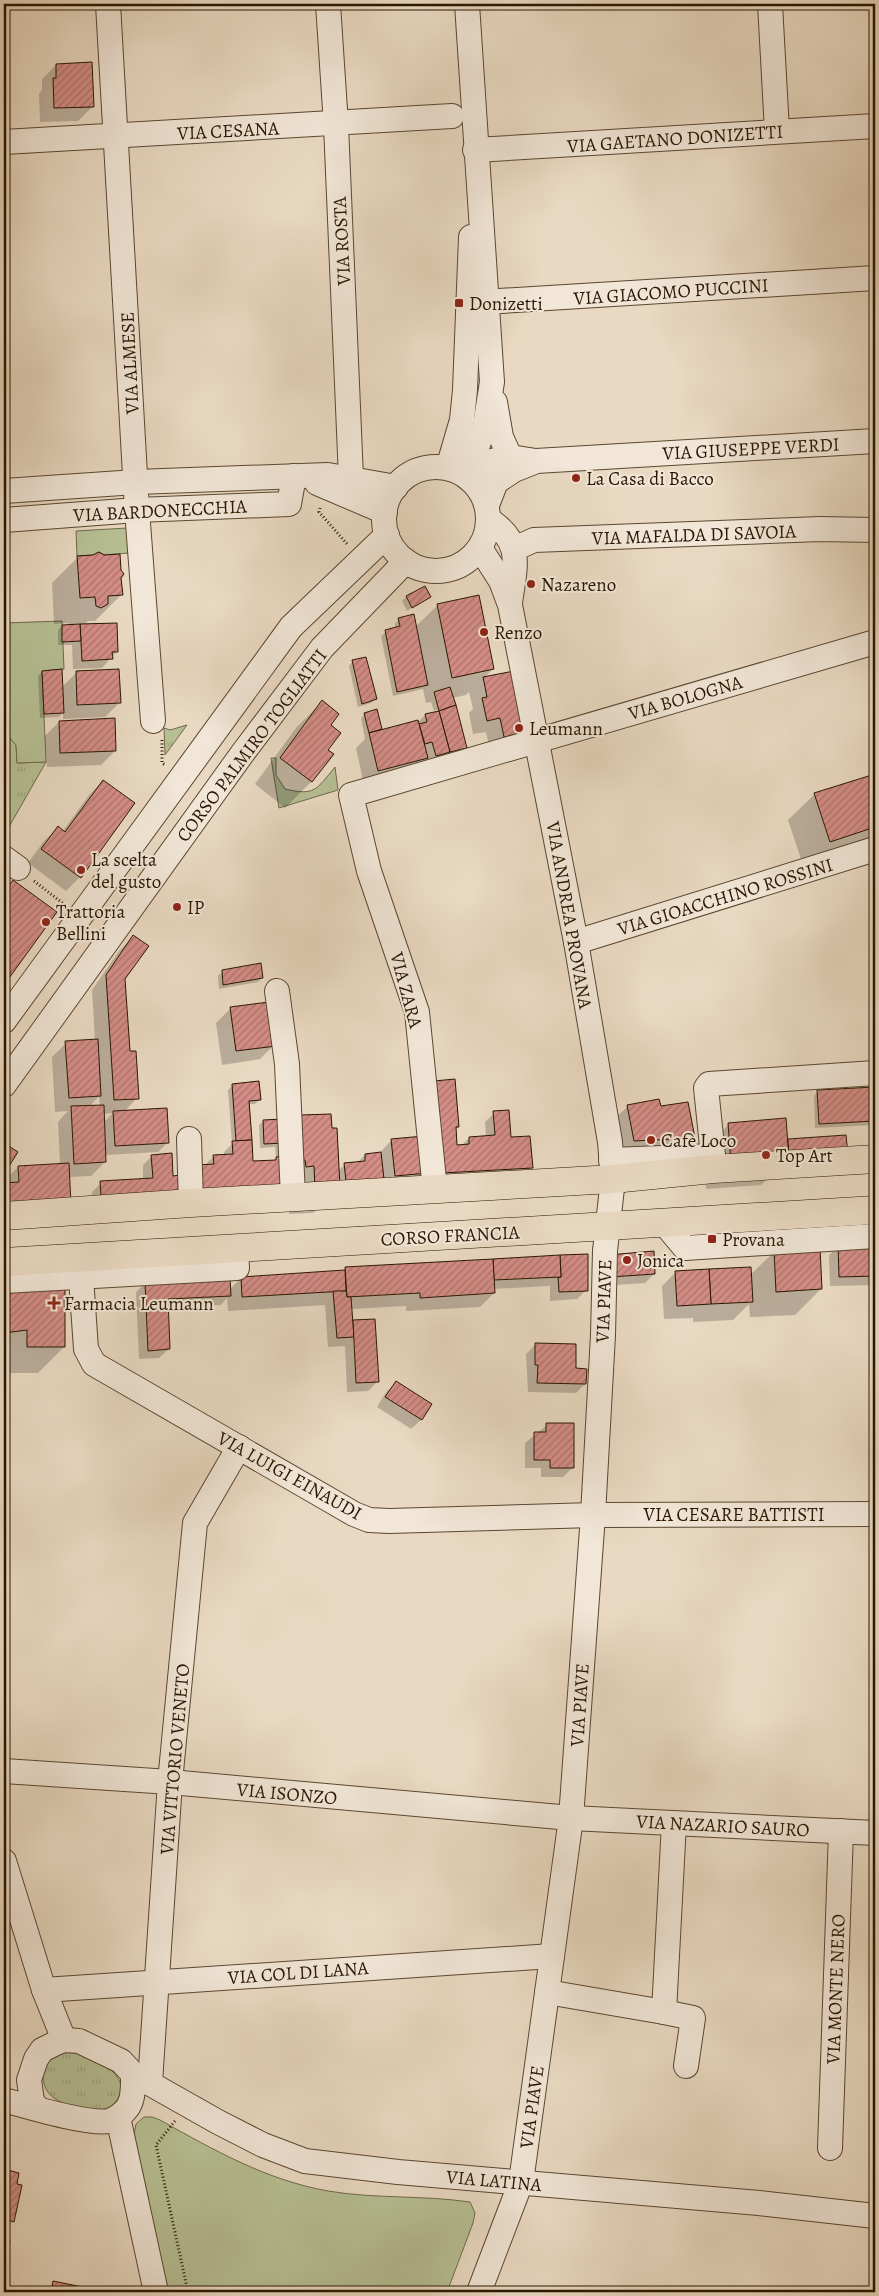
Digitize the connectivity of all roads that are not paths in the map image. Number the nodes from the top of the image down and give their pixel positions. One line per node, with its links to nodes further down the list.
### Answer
1 (108, 4): 9 (street, VIA ALMESE)
2 (328, 4): 6 (street, VIA ROSTA)
3 (467, 4): 11 (street)
4 (770, 4): 8 (street)
5 (452, 116): 6 (street, VIA CESANA)
6 (336, 125): 9 (street, VIA CESANA); 20 (street, VIA ROSTA)
7 (875, 126): 8 (street, VIA GAETANO DONIZETTI)
8 (777, 132): 11 (street, VIA GAETANO DONIZETTI)
9 (116, 136): 10 (street, VIA CESANA); 21 (street, VIA ALMESE)
10 (4, 142)
11 (475, 150): 13 (street)
12 (875, 278): 13 (street, VIA GIACOMO PUCCINI)
13 (477, 302): 14 (street); 18 (street)
14 (492, 383): 16 (street); 18 (street)
15 (875, 441): 17 (street, VIA GIUSEPPE VERDI)
16 (510, 458): 17 (street, VIA GIUSEPPE VERDI); 18 (street, VIA GIUSEPPE VERDI)
17 (536, 461): 26 (street, VIA GIUSEPPE VERDI)
18 (457, 472): 22 (street); 26 (street)
19 (294, 476): 20 (street, VIA BARDONECCHIA); 21 (street, VIA BARDONECCHIA); 24 (street, VIA BARDONECCHIA); 25 (street, VIA BARDONECCHIA)
20 (351, 478): 22 (street, VIA BARDONECCHIA)
21 (136, 482): 23 (street, VIA BARDONECCHIA); 24 (street, VIA ALMESE)
22 (396, 487): 25 (street)
23 (4, 491)
24 (137, 510): 27 (street, VIA BARDONECCHIA); 35 (street, VIA ALMESE)
25 (385, 512): 29 (street)
26 (488, 512): 30 (street); 31 (street)
27 (4, 520)
28 (875, 530): 31 (street, VIA MAFALDA DI SAVOIA)
29 (387, 535): 32 (street); 41 (street, CORSO PALMIRO TOGLIATTI)
30 (480, 548): 32 (street); 33 (street, VIA ANDREA PROVANA)
31 (514, 549): 33 (street, VIA ANDREA PROVANA)
32 (406, 561): 42 (street, CORSO PALMIRO TOGLIATTI)
33 (510, 605): 36 (street, VIA ANDREA PROVANA)
34 (875, 642): 36 (street, VIA BOLOGNA)
35 (153, 721)
36 (537, 739): 37 (street, VIA BOLOGNA); 39 (street, VIA ANDREA PROVANA)
37 (351, 795): 49 (street, VIA ZARA)
38 (875, 849): 39 (street, VIA GIOACCHINO ROSSINI)
39 (576, 942): 48 (street, VIA ANDREA PROVANA)
40 (277, 991): 50 (street)
41 (4, 1019): 42 (street)
42 (36, 1038): 44 (street, CORSO PALMIRO TOGLIATTI)
43 (875, 1073): 47 (street)
44 (4, 1085)
45 (189, 1139): 51 (street)
46 (875, 1159): 47 (main road)
47 (713, 1162): 48 (main road)
48 (612, 1170): 49 (main road); 55 (street, VIA ANDREA PROVANA)
49 (435, 1190): 50 (main road)
50 (293, 1197): 51 (main road)
51 (191, 1203): 53 (main road)
52 (875, 1210): 54 (main road, CORSO FRANCIA)
53 (4, 1216)
54 (664, 1222): 55 (main road, CORSO FRANCIA); 56 (street)
55 (608, 1226): 57 (main road, CORSO FRANCIA); 62 (street, VIA PIAVE)
56 (875, 1236)
57 (236, 1248): 58 (main road, CORSO FRANCIA); 59 (street)
58 (4, 1262)
59 (81, 1277): 60 (street); 61 (street, VIA LUIGI EINAUDI)
60 (4, 1281)
61 (239, 1446): 62 (street, VIA LUIGI EINAUDI); 65 (street, VIA VITTORIO VENETO)
62 (593, 1514): 63 (street, VIA CESARE BATTISTI); 66 (street, VIA PIAVE)
63 (875, 1514)
64 (4, 1771): 65 (street, VIA ISONZO)
65 (170, 1782): 66 (street, VIA ISONZO); 72 (street, VIA VITTORIO VENETO)
66 (571, 1818): 67 (street, VIA NAZARIO SAURO); 71 (street, VIA PIAVE)
67 (674, 1822): 68 (street, VIA NAZARIO SAURO); 75 (street)
68 (841, 1831): 69 (street, VIA NAZARIO SAURO); 82 (street, VIA MONTE NERO)
69 (875, 1833)
70 (4, 1860): 73 (street)
71 (552, 1956): 72 (street, VIA COL DI LANA); 74 (street, VIA PIAVE)
72 (157, 1981): 73 (street, VIA COL DI LANA); 78 (street, VIA VITTORIO VENETO)
73 (44, 1990): 76 (street)
74 (547, 1992): 75 (street); 83 (street, VIA PIAVE)
75 (664, 2012): 77 (street)
76 (64, 2040): 78 (street); 80 (street)
77 (686, 2066)
78 (141, 2078): 81 (street); 83 (street, VIA LATINA)
79 (4, 2100): 80 (street)
80 (38, 2109): 81 (street)
81 (118, 2117): 85 (street)
82 (830, 2148)
83 (521, 2182): 84 (street, VIA LATINA); 86 (street, VIA PIAVE)
84 (875, 2216)
85 (156, 2292)
86 (479, 2292)

